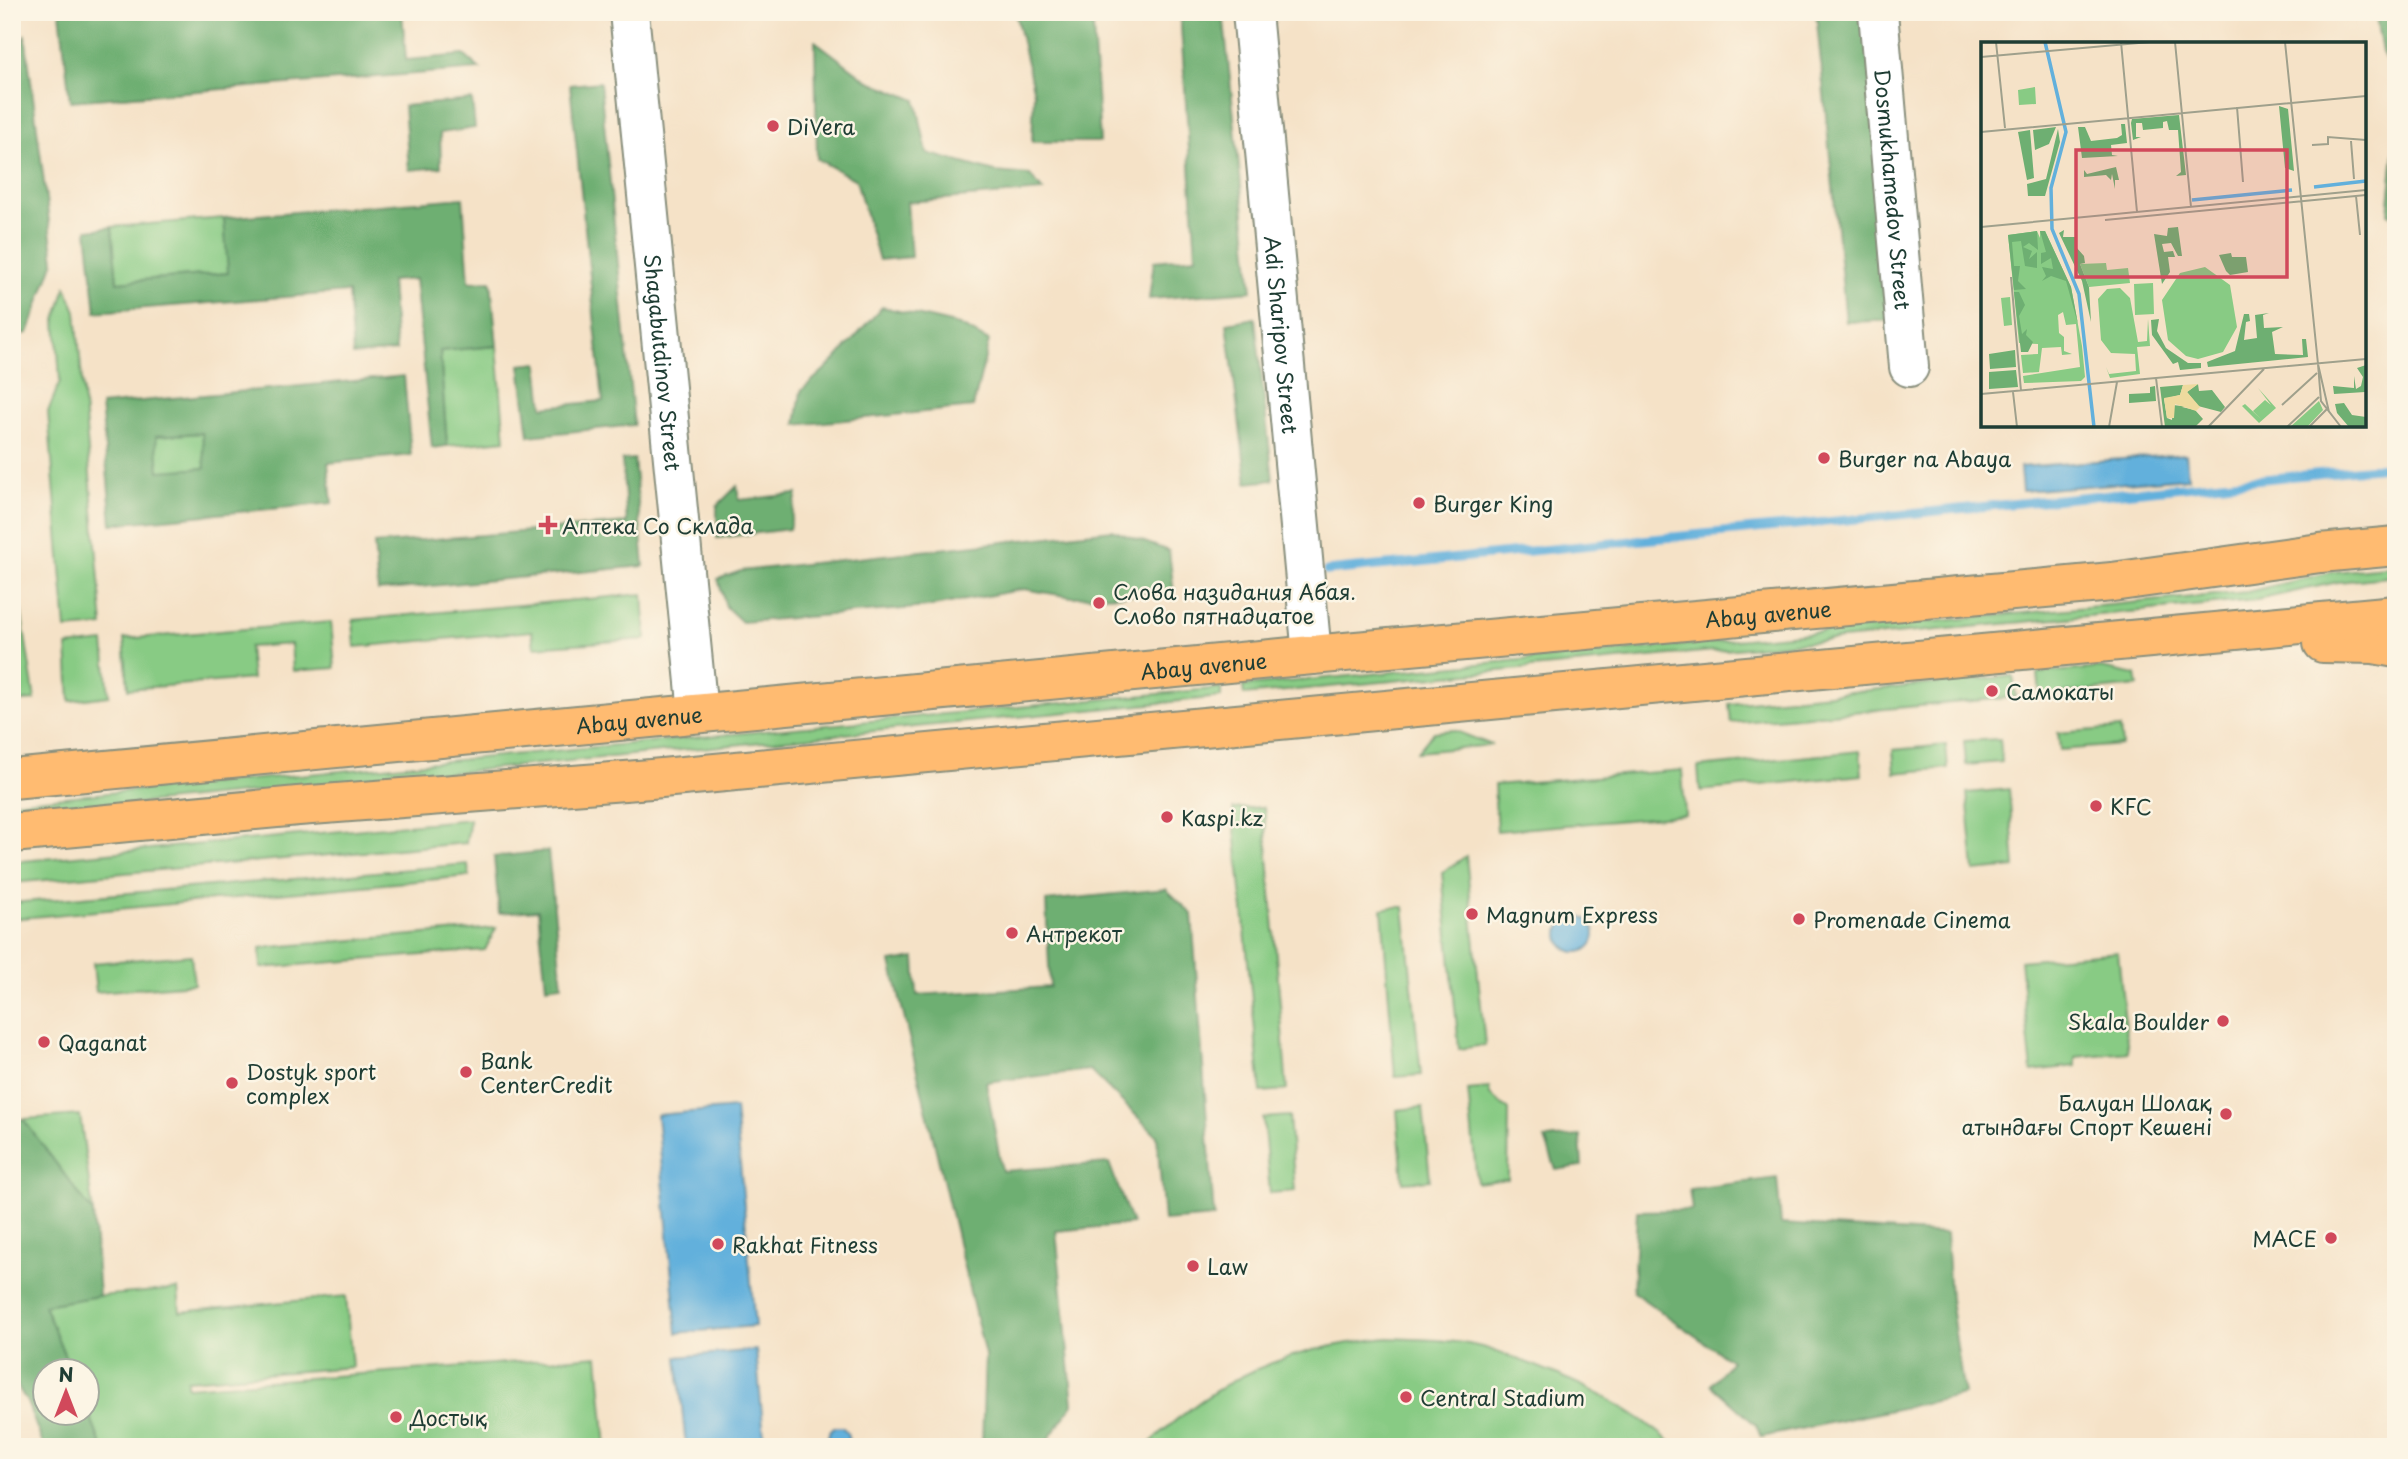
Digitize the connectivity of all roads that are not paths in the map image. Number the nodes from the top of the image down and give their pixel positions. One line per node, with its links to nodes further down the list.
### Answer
1 (629, 12): 10 (street, Shagabutdinov Street)
2 (1252, 12): 9 (street, Adi Sharipov Street)
3 (1878, 12): 4 (street, Dosmukhamedov Street)
4 (1909, 366)
5 (2396, 546): 9 (main road, Abay avenue)
6 (2396, 615): 7 (main road)
7 (2118, 641): 8 (main road); 12 (main road)
8 (2396, 648)
9 (1312, 655): 10 (main road, Abay avenue)
10 (698, 713): 11 (main road, Abay avenue)
11 (12, 779)
12 (12, 833)

